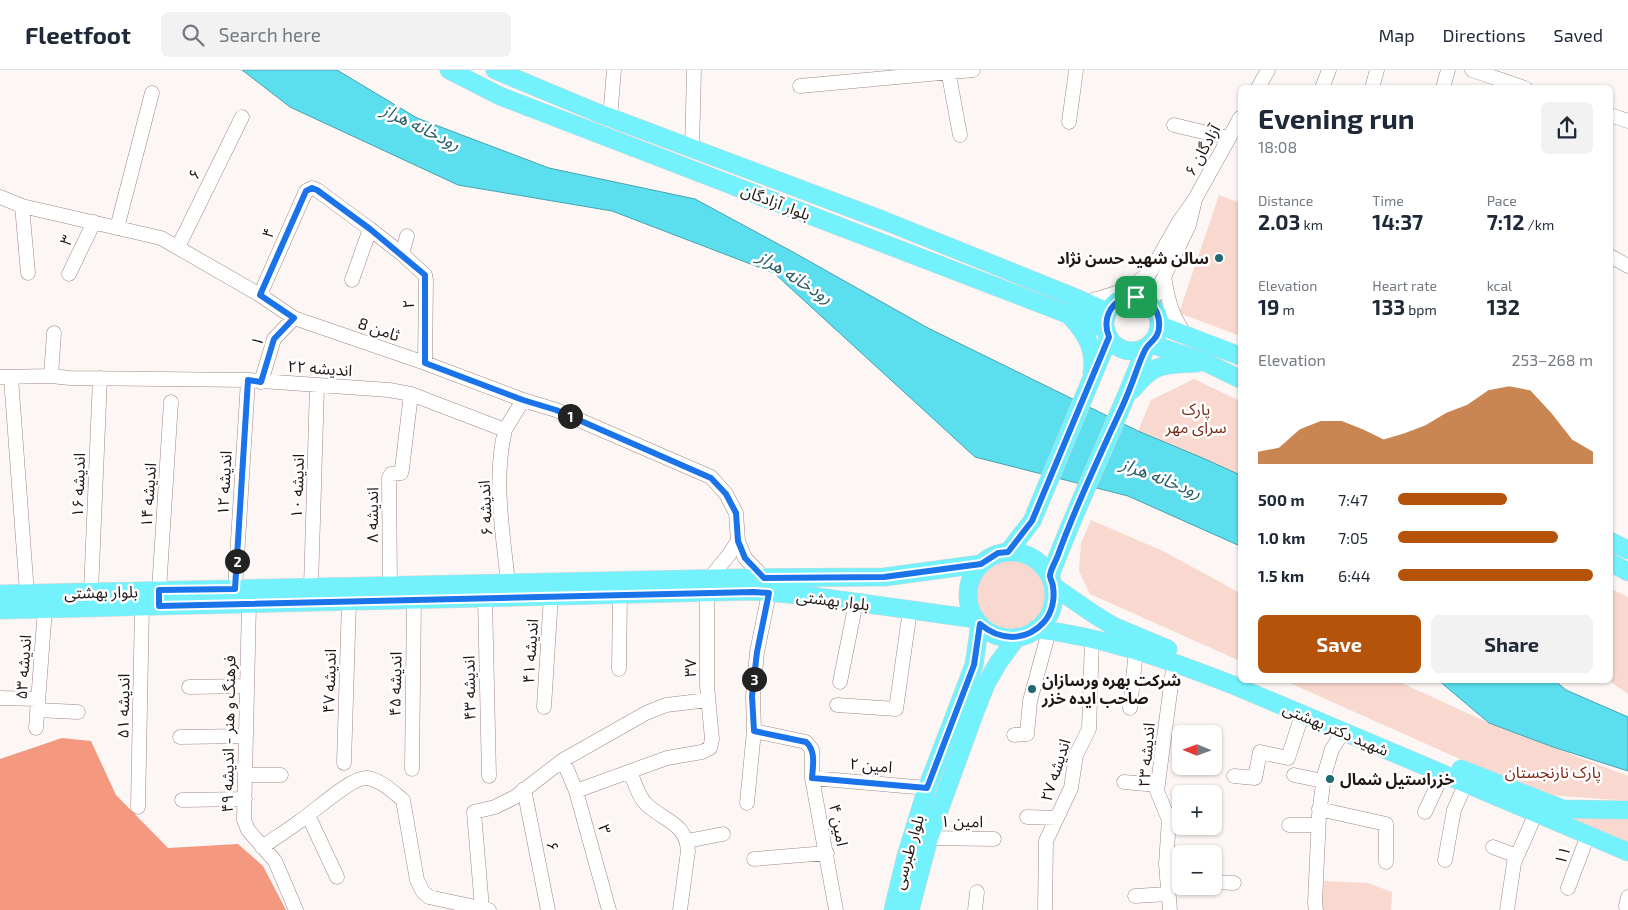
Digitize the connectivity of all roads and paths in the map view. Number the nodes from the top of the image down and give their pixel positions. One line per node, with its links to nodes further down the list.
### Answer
1 (449, 70): 36 (main road, بلوار آزادگان)
2 (614, 70): 22 (street)
3 (694, 70): 29 (street)
4 (973, 70): 11 (street)
5 (1076, 70): 25 (street)
6 (1268, 70): 14 (street)
7 (1329, 70): 15 (street)
8 (1377, 70): 16 (street)
9 (1448, 70): 17 (street)
10 (1472, 70): 13 (street)
11 (948, 71): 18 (street); 27 (street)
12 (504, 72): 22 (main road, بلوار آزادگان)
13 (1500, 83)
14 (1260, 85)
15 (1323, 85)
16 (1373, 85)
17 (1444, 85)
18 (800, 86)
19 (152, 93): 37 (street)
20 (1613, 116): 24 (street)
21 (242, 117): 41 (street, ۶)
22 (610, 118): 29 (main road, بلوار آزادگان)
23 (1238, 121): 28 (street, آزادگان ۶)
24 (1628, 121)
25 (1069, 122)
26 (1174, 125): 28 (street)
27 (960, 135)
28 (1228, 138): 31 (street, آزادگان ۶)
29 (692, 148): 33 (main road, بلوار آزادگان)
30 (0, 197): 32 (street, ثامن 8)
31 (1195, 199): 46 (street, آزادگان ۶); 48 (street, آزادگان ۶)
32 (22, 206): 35 (street, ثامن 8); 45 (street)
33 (845, 206): 34 (main road, بلوار آزادگان); 36 (main road)
34 (877, 218): 40 (main road); 52 (main road, بلوار آزادگان)
35 (94, 222): 37 (street, ثامن 8); 47 (street, ۳)
36 (840, 226): 40 (main road, بلوار آزادگان)
37 (117, 228): 41 (street, ثامن 8)
38 (370, 229): 42 (street); 49 (street); 50 (street, ۴)
39 (407, 236): 42 (street)
40 (869, 238): 53 (main road, بلوار آزادگان)
41 (178, 247): 50 (street, ثامن 8)
42 (402, 254): 62 (street, ۲)
43 (1613, 258): 44 (street)
44 (1628, 266)
45 (28, 273)
46 (1150, 273): 51 (street, آزادگان ۶); 52 (street)
47 (69, 274)
48 (1164, 277): 51 (street, آزادگان ۶); 58 (street)
49 (352, 280)
50 (260, 295): 54 (street, ثامن 8)
51 (1144, 301): 55 (main road); 56 (main road)
52 (1086, 302): 56 (main road, بلوار آزادگان)
53 (1068, 314): 56 (main road, بلوار آزادگان); 67 (main road)
54 (294, 318): 62 (street, ثامن 8); 68 (street, ۱)
55 (1159, 325): 58 (main road); 59 (main road)
56 (1108, 326): 59 (main road); 67 (main road)
57 (54, 333): 63 (street)
58 (1186, 336): 60 (main road)
59 (1148, 346): 61 (main road); 71 (main road)
60 (1238, 355)
61 (1205, 362): 66 (main road); 71 (main road)
62 (425, 363): 72 (street, ثامن 8)
63 (51, 376): 64 (street, اندیشه ۲۲); 65 (street, اندیشه ۲۲)
64 (5, 377): 90 (street)
65 (100, 378): 68 (street, اندیشه ۲۲); 89 (street, اندیشه ۱۶)
66 (1238, 378)
67 (1091, 379): 78 (main road)
68 (254, 381): 69 (street, اندیشه ۲۲); 88 (street, اندیشه ۱۲)
69 (317, 386): 70 (street, اندیشه ۲۲); 87 (street, اندیشه ۱۰)
70 (411, 394): 74 (street, اندیشه ۲۲); 85 (street, اندیشه ۸)
71 (1128, 394): 82 (main road)
72 (523, 400): 74 (street); 75 (street, ثامن 8)
73 (171, 402): 94 (street, اندیشه ۱۴)
74 (505, 430): 83 (street, اندیشه ۶)
75 (738, 541): 84 (street); 86 (street)
76 (1613, 542): 77 (main road)
77 (1628, 550)
78 (1008, 552): 79 (main road); 82 (main road)
79 (981, 564): 84 (main road, بلوار بهشتی); 103 (main road)
80 (1613, 564): 81 (main road)
81 (1628, 572)
82 (1051, 581): 104 (main road); 110 (main road, شهید دکتر بهشتی)
83 (508, 583): 85 (main road, بلوار بهشتی); 86 (main road, بلوار بهشتی)
84 (766, 585): 86 (main road, بلوار بهشتی); 98 (main road, بلوار بهشتی); 124 (street)
85 (390, 586): 87 (main road, بلوار بهشتی)
86 (708, 586): 92 (main road, بلوار بهشتی); 116 (street, ۳۷)
87 (311, 587): 88 (main road, بلوار بهشتی)
88 (235, 589): 94 (main road, بلوار بهشتی)
89 (91, 592): 90 (main road, بلوار بهشتی); 94 (main road, بلوار بهشتی)
90 (27, 593): 91 (main road, بلوار بهشتی)
91 (0, 594)
92 (620, 595): 93 (main road, بلوار بهشتی); 109 (street)
93 (551, 596): 95 (main road, بلوار بهشتی); 119 (street, اندیشه ۴۱)
94 (151, 598): 99 (main road, بلوار بهشتی); 100 (main road, بلوار بهشتی); 150 (street, اندیشه ۵۱)
95 (485, 598): 96 (main road, بلوار بهشتی); 137 (street, اندیشه ۴۳)
96 (414, 600): 97 (main road, بلوار بهشتی); 131 (street, اندیشه ۴۵)
97 (349, 601): 99 (main road, بلوار بهشتی); 130 (street, اندیشه ۴۷)
98 (856, 602): 102 (main road, بلوار بهشتی); 111 (street)
99 (248, 604): 113 (street, فرهنگ و هنر - اندیشه ۴۹)
100 (45, 608): 101 (main road, بلوار بهشتی); 117 (street, اندیشه ۵۳)
101 (0, 610)
102 (910, 610): 103 (main road, بلوار بهشتی); 118 (street)
103 (978, 622): 105 (main road); 144 (main road, بلوار طبرسی)
104 (1043, 630): 105 (main road); 106 (main road, شهید دکتر بهشتی); 126 (street)
105 (1017, 637): 162 (main road, بلوار طبرسی)
106 (1092, 640): 107 (main road, شهید دکتر بهشتی); 157 (street, اندیشه ۲۷)
107 (1136, 650): 108 (main road, شهید دکتر بهشتی); 120 (street)
108 (1174, 662): 122 (main road, شهید دکتر بهشتی); 143 (street, اندیشه ۲۳)
109 (619, 669)
110 (1238, 679)
111 (840, 682)
112 (1247, 683): 152 (main road, شهید دکتر بهشتی)
113 (246, 686): 114 (street); 127 (street, فرهنگ و هنر - اندیشه ۴۹)
114 (189, 688)
115 (0, 698): 117 (street)
116 (708, 700): 129 (street); 132 (street, ۳۷)
117 (38, 705): 121 (street); 123 (street, اندیشه ۵۳)
118 (837, 705)
119 (544, 708)
120 (1130, 708)
121 (78, 712)
122 (1302, 715): 125 (main road, شهید دکتر بهشتی); 138 (street)
123 (36, 728)
124 (754, 731): 139 (street, امین ۴); 149 (street)
125 (1343, 732): 133 (main road, شهید دکتر بهشتی); 140 (street)
126 (1014, 735)
127 (245, 736): 128 (street); 134 (street, فرهنگ و هنر - اندیشه ۴۹)
128 (180, 737)
129 (563, 760): 145 (street); 146 (street, ۳)
130 (344, 762)
131 (412, 770)
132 (630, 771): 146 (street); 164 (street)
133 (1443, 773): 142 (main road, شهید دکتر بهشتی); 153 (street)
134 (245, 775): 135 (street); 147 (street, فرهنگ و هنر - اندیشه ۴۹)
135 (281, 775)
136 (1294, 775): 140 (street)
137 (489, 776)
138 (1234, 776)
139 (812, 778): 144 (street, امین ۲); 168 (street, امین ۴)
140 (1323, 781): 151 (street)
141 (1124, 782): 143 (street)
142 (1466, 783): 154 (main road, شهید دکتر بهشتی); 171 (street)
143 (1158, 785): 174 (street, اندیشه ۲۳)
144 (927, 788): 189 (main road, بلوار طبرسی)
145 (524, 789): 183 (street); 185 (street, ۶)
146 (576, 791): 186 (street, ۳)
147 (245, 799): 148 (street); 165 (street, فرهنگ و هنر - اندیشه ۴۹)
148 (182, 800)
149 (746, 802)
150 (138, 807)
151 (1320, 809): 159 (street); 172 (street)
152 (1628, 810)
153 (1425, 812)
154 (1536, 813): 161 (main road, شهید دکتر بهشتی); 169 (street)
155 (308, 815): 165 (street); 173 (street); 183 (street)
156 (1027, 817): 157 (street)
157 (1057, 818): 192 (street, اندیشه ۲۷)
158 (1289, 825): 159 (street)
159 (1318, 825): 194 (street)
160 (723, 834): 164 (street)
161 (1588, 835): 167 (main road, شهید دکتر بهشتی); 178 (street, ۱۱)
162 (929, 838): 163 (street, امین ۱); 190 (main road, بلوار طبرسی)
163 (994, 839)
164 (688, 841): 187 (street)
165 (262, 846): 184 (street, فرهنگ و هنر - اندیشه ۴۹)
166 (1494, 848): 169 (street)
167 (1628, 852)
168 (827, 853): 170 (street); 188 (street, امین ۴)
169 (1517, 856): 195 (street)
170 (754, 859)
171 (1445, 860)
172 (1386, 862)
173 (337, 877)
174 (1167, 879): 175 (street); 180 (street, اندیشه ۲۳)
175 (1172, 879)
176 (1222, 882): 177 (street)
177 (1234, 883)
178 (1568, 888)
179 (978, 892): 191 (street)
180 (1168, 894): 181 (street); 193 (street, اندیشه ۲۳)
181 (1135, 896)
182 (1628, 897): 196 (street)
183 (485, 909)
184 (296, 910)
185 (548, 910)
186 (609, 910)
187 (680, 910)
188 (836, 910)
189 (892, 910)
190 (910, 910)
191 (975, 910)
192 (1045, 910)
193 (1170, 910)
194 (1316, 910)
195 (1507, 910)
196 (1627, 910)

